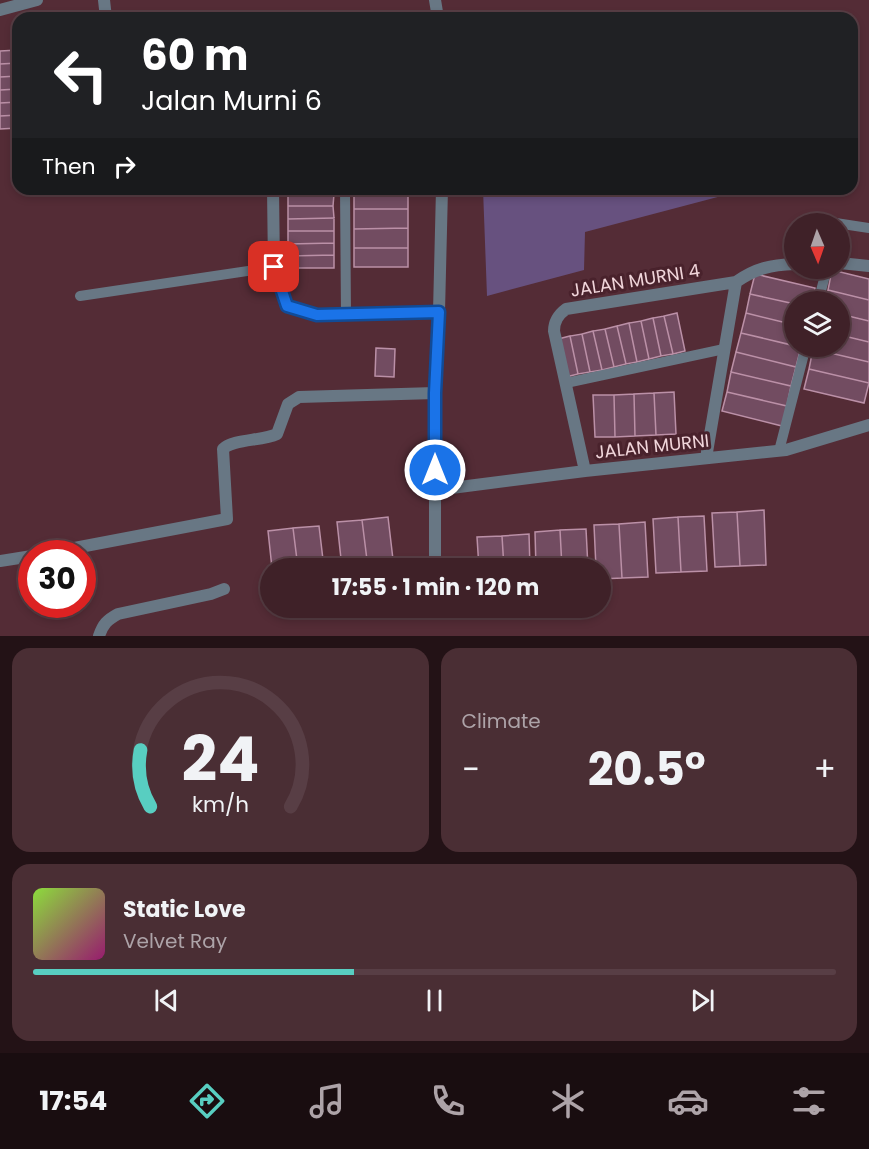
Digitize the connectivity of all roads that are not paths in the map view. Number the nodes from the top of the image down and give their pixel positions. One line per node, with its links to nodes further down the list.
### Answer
1 (37, 0): 2 (street)
2 (0, 9)
3 (273, 195): 11 (street)
4 (345, 195): 15 (lane)
5 (442, 195): 14 (street)
6 (850, 225): 7 (lane)
7 (869, 228)
8 (850, 264): 10 (street)
9 (784, 265): 12 (street)
10 (869, 266)
11 (274, 267): 13 (lane); 15 (street)
12 (736, 282): 16 (street); 18 (street, JALAN MURNI 4)
13 (80, 296)
14 (439, 312): 15 (street); 19 (street)
15 (346, 316)
16 (724, 349): 18 (lane); 22 (street)
17 (803, 357): 21 (lane)
18 (566, 382): 23 (street, JALAN MURNI 4)
19 (435, 393): 24 (street); 25 (street)
20 (869, 425): 21 (street, JALAN MURNI)
21 (778, 451): 22 (street, JALAN MURNI)
22 (706, 458): 23 (street, JALAN MURNI)
23 (585, 471): 24 (street, JALAN MURNI)
24 (436, 490): 27 (street)
25 (96, 544)
26 (18, 558): 28 (street)
27 (435, 558)
28 (0, 561)
29 (224, 589): 30 (street)
30 (99, 636)

